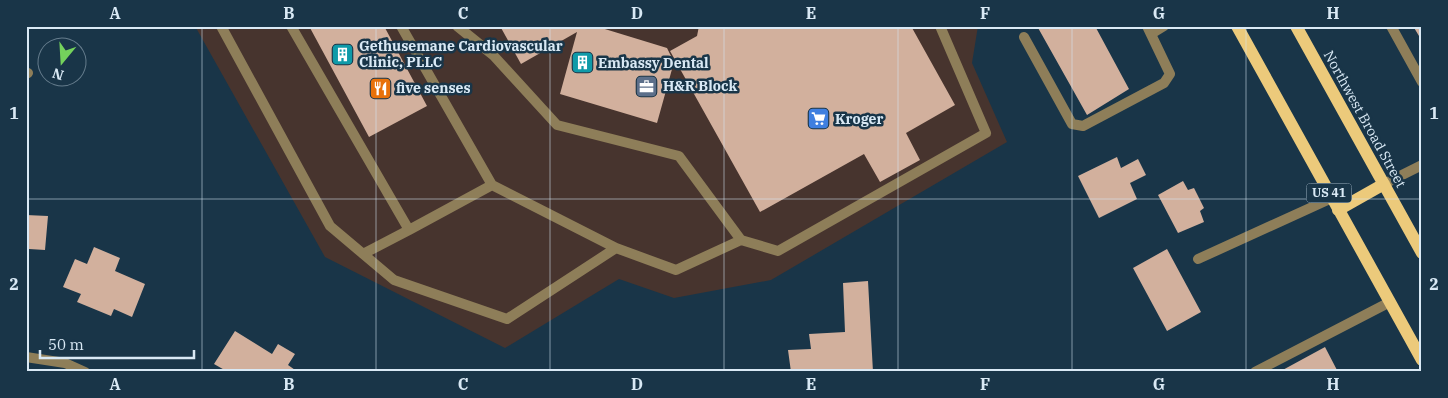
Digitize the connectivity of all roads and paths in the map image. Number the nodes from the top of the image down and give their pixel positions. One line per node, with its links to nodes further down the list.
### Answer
1 (221, 26): 22 (street)
2 (291, 26): 18 (street)
3 (401, 26): 15 (street)
4 (457, 26): 19 (street)
5 (940, 26): 19 (street)
6 (1164, 26): 10 (street)
7 (1237, 26): 16 (main road, US 41)
8 (1296, 26): 14 (main road, Northwest Broad Street)
9 (1391, 26): 12 (street)
10 (1149, 30): 11 (street)
11 (1024, 37)
12 (1422, 82)
13 (1422, 166): 14 (street)
14 (1384, 184): 17 (main road); 21 (main road, Northwest Broad Street)
15 (492, 185): 18 (street); 20 (street)
16 (1332, 198): 17 (main road, US 41); 23 (street)
17 (1338, 210): 24 (main road, US 41)
18 (409, 230): 22 (street)
19 (741, 240): 20 (street)
20 (616, 248): 22 (street)
21 (1422, 252)
22 (363, 254)
23 (1198, 259)
24 (1390, 302): 26 (main road, US 41); 28 (street)
25 (26, 356): 27 (street)
26 (1422, 360)
27 (85, 372)
28 (1256, 372)

